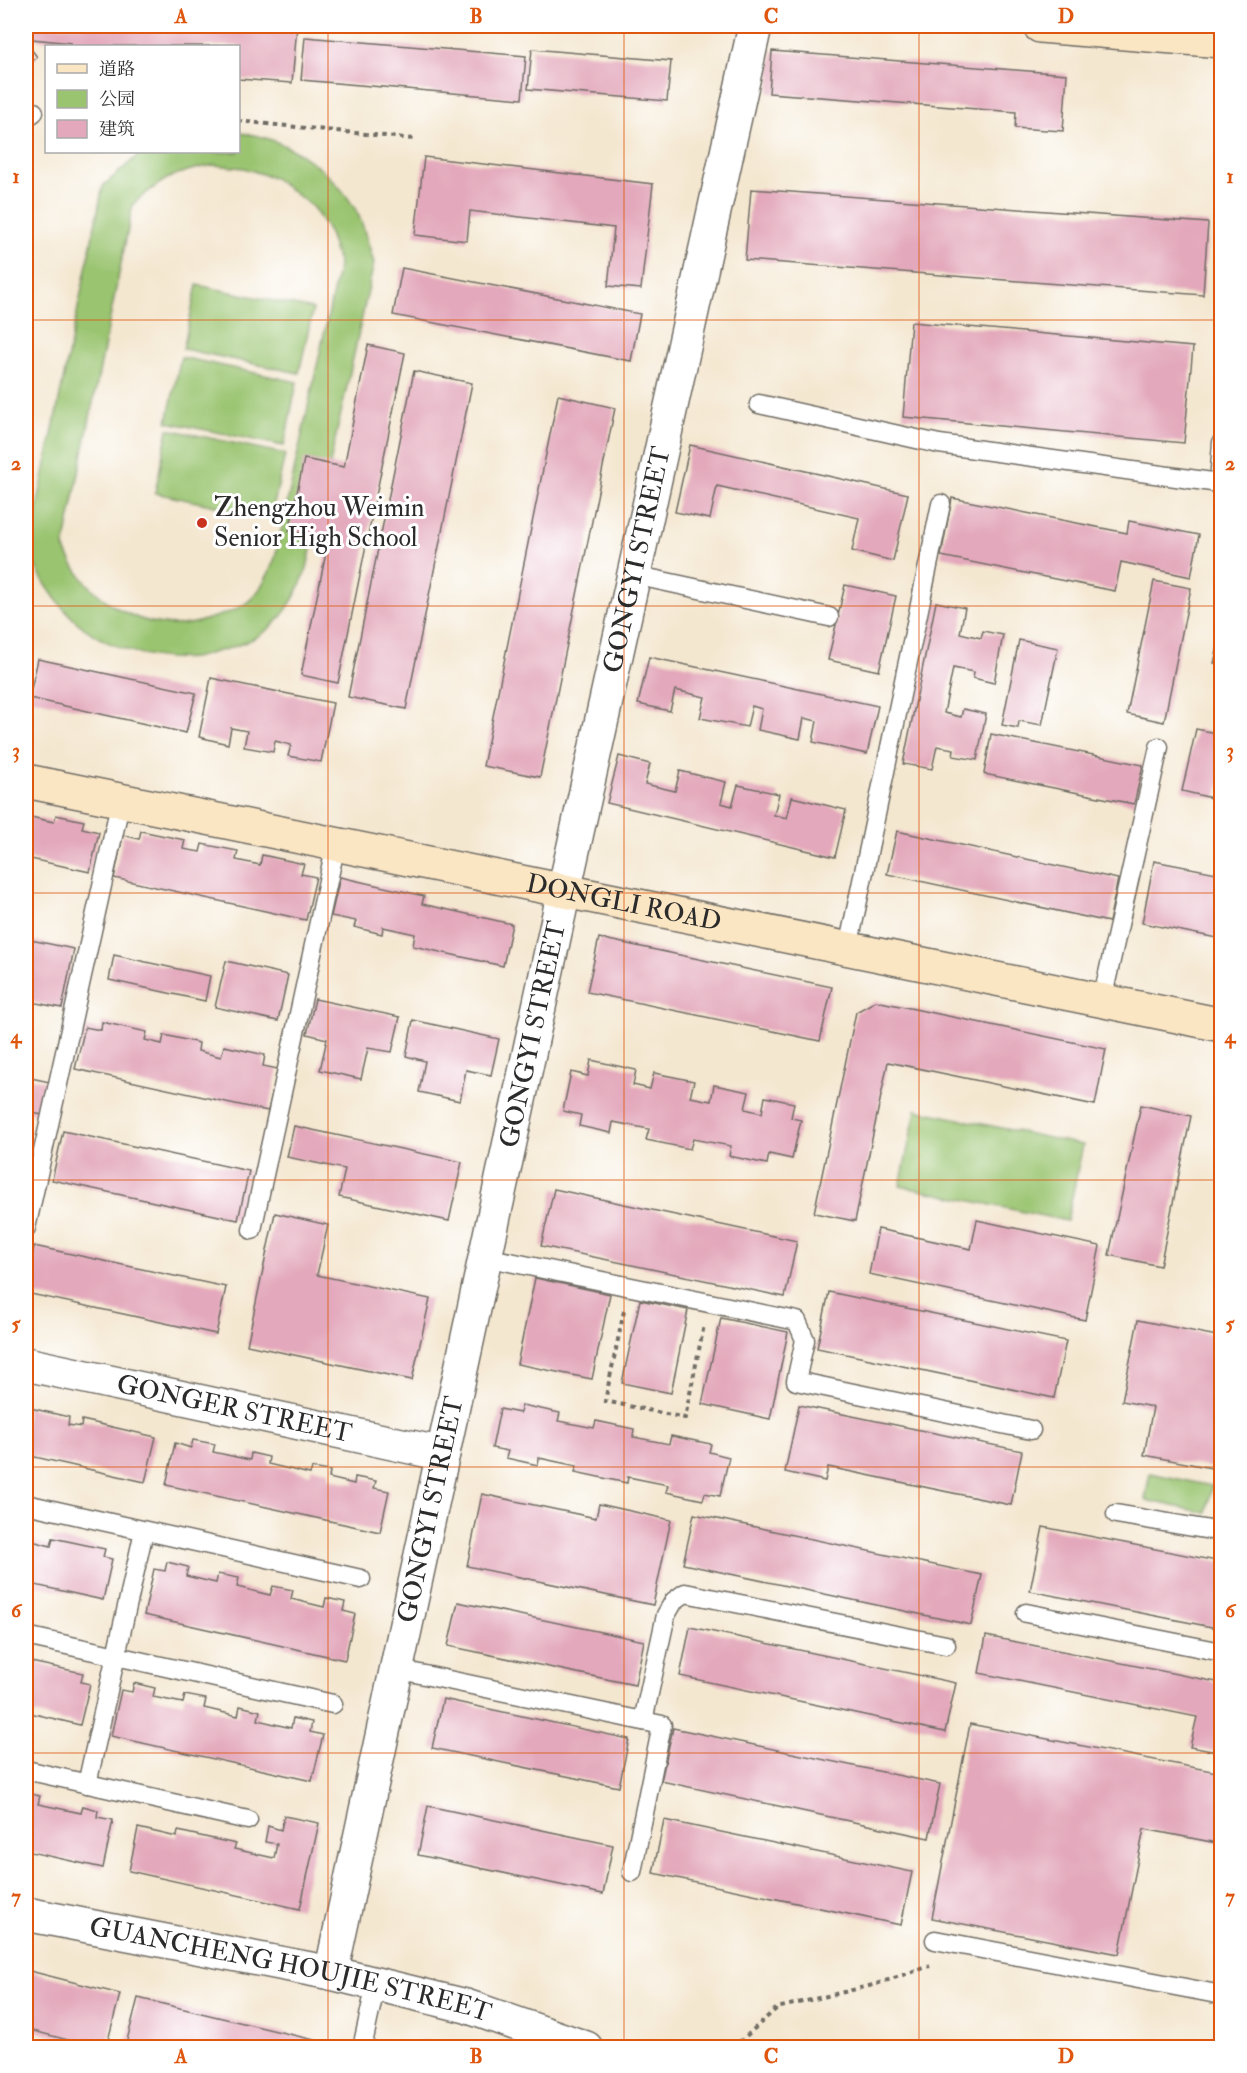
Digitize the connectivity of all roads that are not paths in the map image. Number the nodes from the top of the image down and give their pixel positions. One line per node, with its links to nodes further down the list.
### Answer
1 (755, 26): 7 (street, GONGYI STREET)
2 (1040, 26): 3 (street)
3 (1221, 41)
4 (759, 404): 5 (lane)
5 (1221, 442)
6 (941, 504): 14 (lane)
7 (634, 574): 8 (lane); 13 (street, GONGYI STREET)
8 (829, 617)
9 (1159, 747): 15 (lane)
10 (26, 781): 11 (street, DONGLI ROAD)
11 (122, 800): 12 (street, DONGLI ROAD); 17 (lane)
12 (336, 844): 13 (street, DONGLI ROAD); 18 (lane)
13 (564, 891): 14 (street, DONGLI ROAD); 19 (street, GONGYI STREET)
14 (848, 948): 15 (street, DONGLI ROAD)
15 (1102, 1000): 16 (street, DONGLI ROAD)
16 (1221, 1025)
17 (26, 1228)
18 (252, 1230)
19 (485, 1257): 21 (lane); 22 (street, GONGYI STREET)
20 (26, 1364): 22 (street, GONGER STREET)
21 (1031, 1430)
22 (443, 1454): 33 (street, GONGYI STREET)
23 (26, 1504): 25 (lane)
24 (1116, 1515): 26 (lane)
25 (144, 1531): 27 (lane); 32 (lane)
26 (1221, 1532)
27 (361, 1579)
28 (1026, 1613): 31 (lane)
29 (26, 1636): 32 (lane)
30 (945, 1645): 35 (lane)
31 (1221, 1652)
32 (116, 1656): 34 (lane); 37 (lane)
33 (396, 1669): 35 (lane); 42 (street, GONGYI STREET)
34 (333, 1704)
35 (643, 1721): 39 (lane)
36 (26, 1770): 37 (lane)
37 (87, 1784): 38 (lane)
38 (248, 1820)
39 (632, 1872)
40 (26, 1914): 42 (street, GUANCHENG HOUJIE STREET)
41 (935, 1940): 44 (lane)
42 (330, 1973): 43 (street, GUANCHENG HOUJIE STREET)
43 (376, 1984): 45 (lane); 46 (street, GUANCHENG HOUJIE STREET)
44 (1221, 1995)
45 (362, 2048)
46 (585, 2048)

